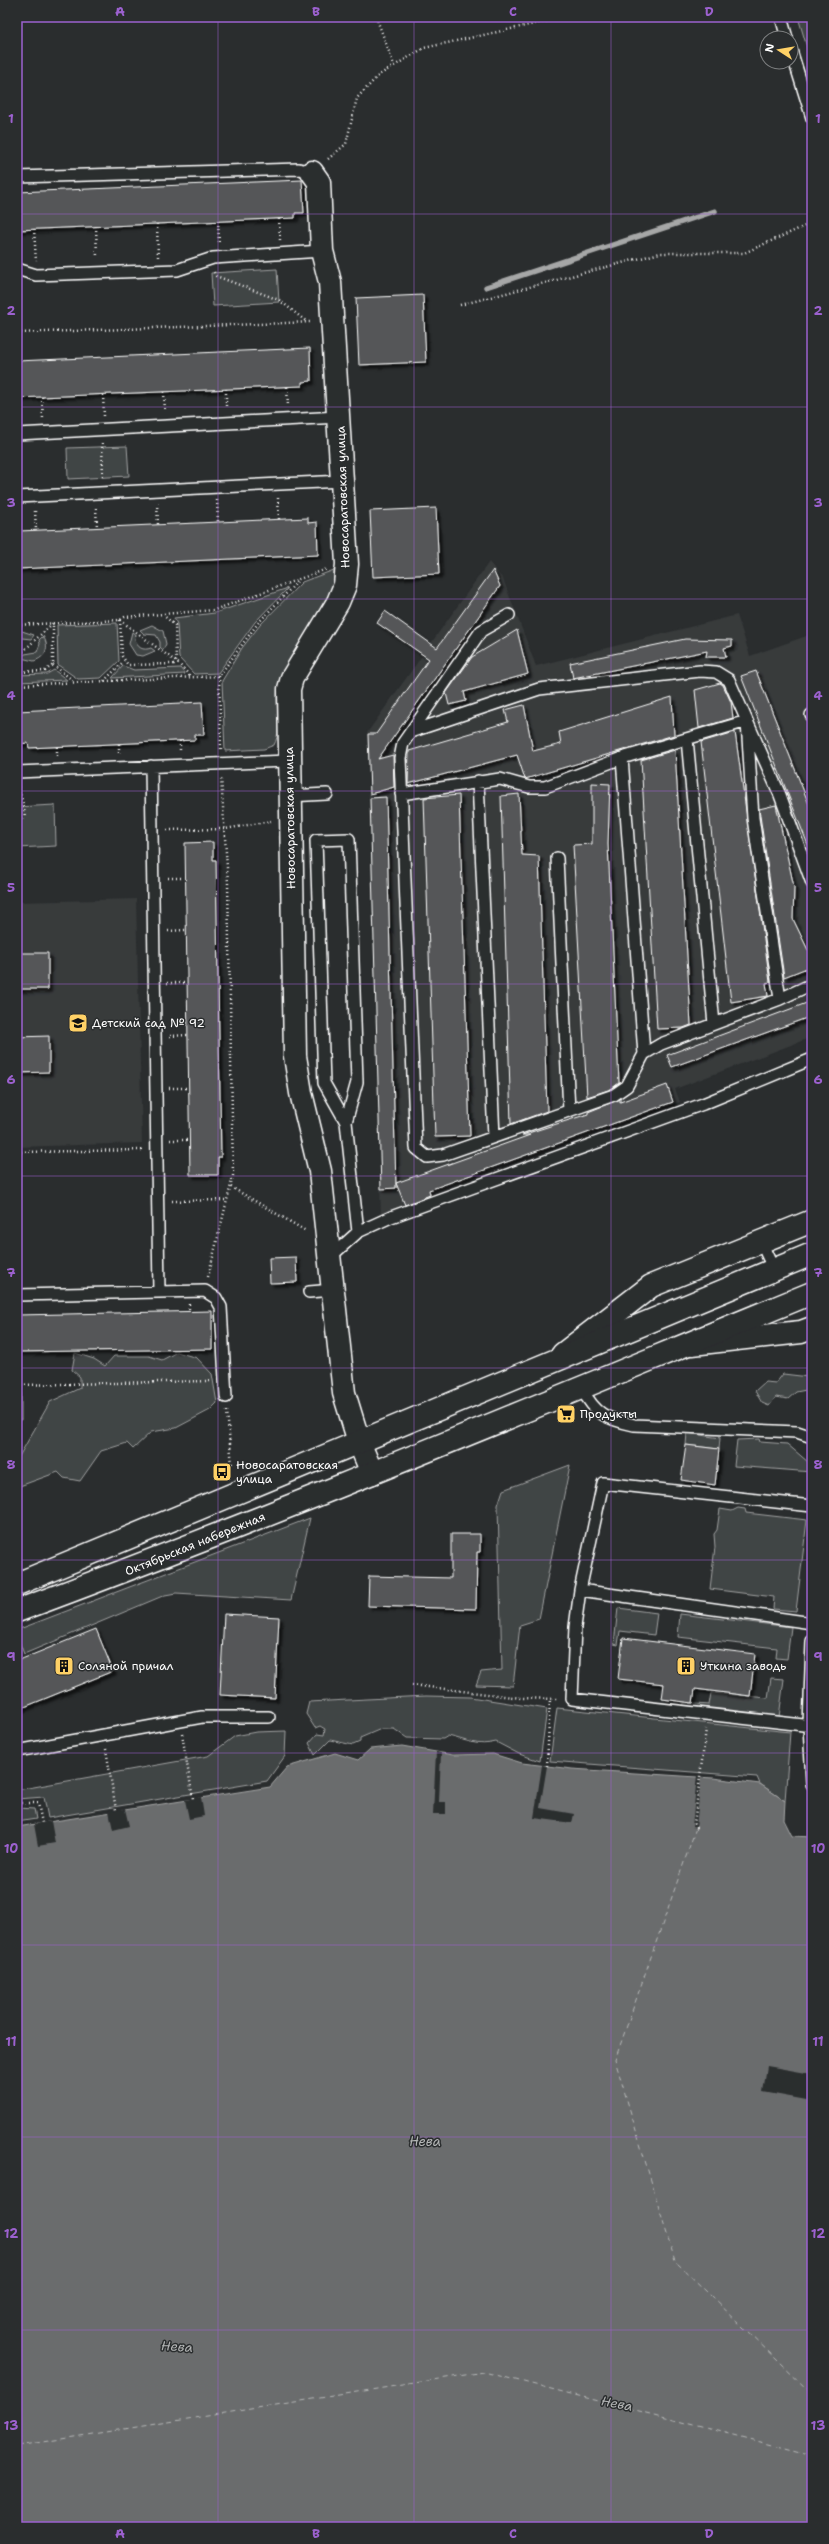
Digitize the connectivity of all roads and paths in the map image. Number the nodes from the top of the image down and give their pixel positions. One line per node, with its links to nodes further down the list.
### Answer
1 (376, 17): 5 (path)
2 (566, 17): 5 (path)
3 (781, 17): 4 (lane)
4 (785, 30)
5 (394, 66): 8 (path)
6 (797, 70): 7 (lane)
7 (812, 118)
8 (312, 172): 9 (lane); 16 (street, Новосаратовская улица)
9 (17, 177)
10 (279, 219): 17 (path)
11 (218, 221): 18 (path)
12 (812, 223): 24 (path)
13 (157, 224): 20 (path)
14 (96, 226): 22 (path)
15 (34, 229): 23 (path)
16 (322, 250): 17 (lane); 32 (street, Новосаратовская улица)
17 (281, 253): 18 (lane)
18 (220, 258): 20 (lane)
19 (17, 269): 23 (lane)
20 (159, 271): 22 (lane)
21 (214, 272): 25 (path)
22 (98, 273): 23 (lane)
23 (36, 275)
24 (460, 305)
25 (307, 322): 26 (path); 27 (path)
26 (314, 322)
27 (17, 334)
28 (226, 389): 33 (path)
29 (164, 392): 34 (path)
30 (104, 395): 35 (path)
31 (42, 397): 36 (path)
32 (339, 417): 33 (lane); 38 (street, Новосаратовская улица)
33 (227, 423): 34 (lane)
34 (166, 426): 35 (lane)
35 (103, 430): 36 (lane); 42 (path)
36 (44, 433): 37 (lane)
37 (17, 434)
38 (343, 481): 39 (lane); 50 (street, Новосаратовская улица)
39 (278, 484): 40 (lane); 45 (path)
40 (216, 487): 41 (lane); 46 (path)
41 (157, 490): 42 (lane); 47 (path)
42 (100, 493): 43 (lane); 48 (path)
43 (34, 496): 44 (lane); 49 (path)
44 (17, 497)
45 (279, 519)
46 (218, 522)
47 (158, 525)
48 (97, 528)
49 (36, 530)
50 (347, 564): 51 (path); 71 (street, Новосаратовская улица)
51 (299, 580): 53 (path); 62 (path)
52 (510, 615): 68 (lane)
53 (164, 616): 54 (path); 59 (path)
54 (120, 620): 55 (path); 58 (path); 59 (path)
55 (53, 623): 56 (path); 57 (path); 60 (path)
56 (17, 625)
57 (17, 657)
58 (124, 661): 59 (path); 64 (path)
59 (176, 662): 63 (path)
60 (53, 665): 61 (path); 65 (path)
61 (17, 672)
62 (219, 676): 63 (path); 72 (path)
63 (192, 677): 64 (path)
64 (104, 681): 65 (path)
65 (75, 682): 66 (path)
66 (17, 685)
67 (746, 721): 68 (lane); 69 (lane); 84 (lane); 86 (lane)
68 (413, 731): 78 (lane)
69 (687, 739): 70 (lane); 87 (lane)
70 (622, 758): 75 (lane); 88 (lane)
71 (288, 760): 72 (lane); 79 (street, Новосаратовская улица)
72 (221, 763): 73 (lane); 81 (path)
73 (151, 766): 74 (lane); 82 (lane)
74 (17, 772)
75 (478, 781): 78 (lane); 92 (lane)
76 (20, 791): 80 (path)
77 (327, 794): 79 (lane)
78 (401, 794): 92 (lane)
79 (289, 807): 81 (path); 102 (street, Новосаратовская улица)
80 (17, 819)
81 (225, 829): 82 (path); 95 (path)
82 (152, 830): 93 (lane)
83 (557, 858): 90 (lane)
84 (812, 883)
85 (812, 984): 86 (lane)
86 (780, 999): 87 (lane)
87 (714, 1024): 88 (lane)
88 (644, 1054): 90 (lane)
89 (812, 1059): 99 (lane)
90 (568, 1111): 92 (lane)
91 (346, 1122): 91 (lane); 99 (lane)
92 (494, 1138)
93 (157, 1149): 94 (path); 97 (lane)
94 (17, 1152)
95 (231, 1187): 96 (path); 100 (path)
96 (227, 1200): 97 (path); 106 (path)
97 (158, 1202): 107 (lane)
98 (812, 1221): 101 (street)
99 (358, 1232): 102 (lane)
100 (311, 1235)
101 (761, 1242): 104 (lane); 113 (street)
102 (329, 1258): 105 (street, Новосаратовская улица)
103 (811, 1258): 104 (street)
104 (774, 1270): 113 (street)
105 (333, 1290): 108 (lane); 119 (street, Новосаратовская улица)
106 (205, 1291): 107 (lane); 114 (lane)
107 (159, 1292): 110 (lane)
108 (309, 1292)
109 (812, 1293): 112 (street, Октябрьская набережная)
110 (17, 1295)
111 (812, 1328): 112 (street)
112 (685, 1345): 116 (street, Октябрьская набережная)
113 (555, 1361): 119 (street)
114 (225, 1381): 115 (path); 117 (lane)
115 (17, 1385)
116 (582, 1389): 118 (lane); 121 (street, Октябрьская набережная)
117 (226, 1397): 120 (path)
118 (812, 1437)
119 (359, 1442): 121 (street, Новосаратовская улица); 123 (street)
120 (232, 1464)
121 (372, 1473): 125 (street, Октябрьская набережная)
122 (812, 1506): 124 (lane)
123 (17, 1584)
124 (580, 1590): 126 (lane); 132 (lane)
125 (17, 1611)
126 (812, 1623)
127 (812, 1641): 136 (lane)
128 (17, 1652): 129 (path)
129 (20, 1660)
130 (412, 1685): 131 (path)
131 (550, 1699): 132 (path); 139 (path)
132 (572, 1699): 133 (lane)
133 (708, 1714): 136 (lane); 145 (path)
134 (269, 1717): 135 (lane)
135 (180, 1722): 137 (lane); 141 (path)
136 (810, 1726): 140 (lane)
137 (103, 1735): 138 (lane); 143 (path)
138 (17, 1751)
139 (546, 1766)
140 (812, 1784)
141 (193, 1799)
142 (17, 1803): 144 (path)
143 (116, 1810)
144 (42, 1823)
145 (696, 1828)

